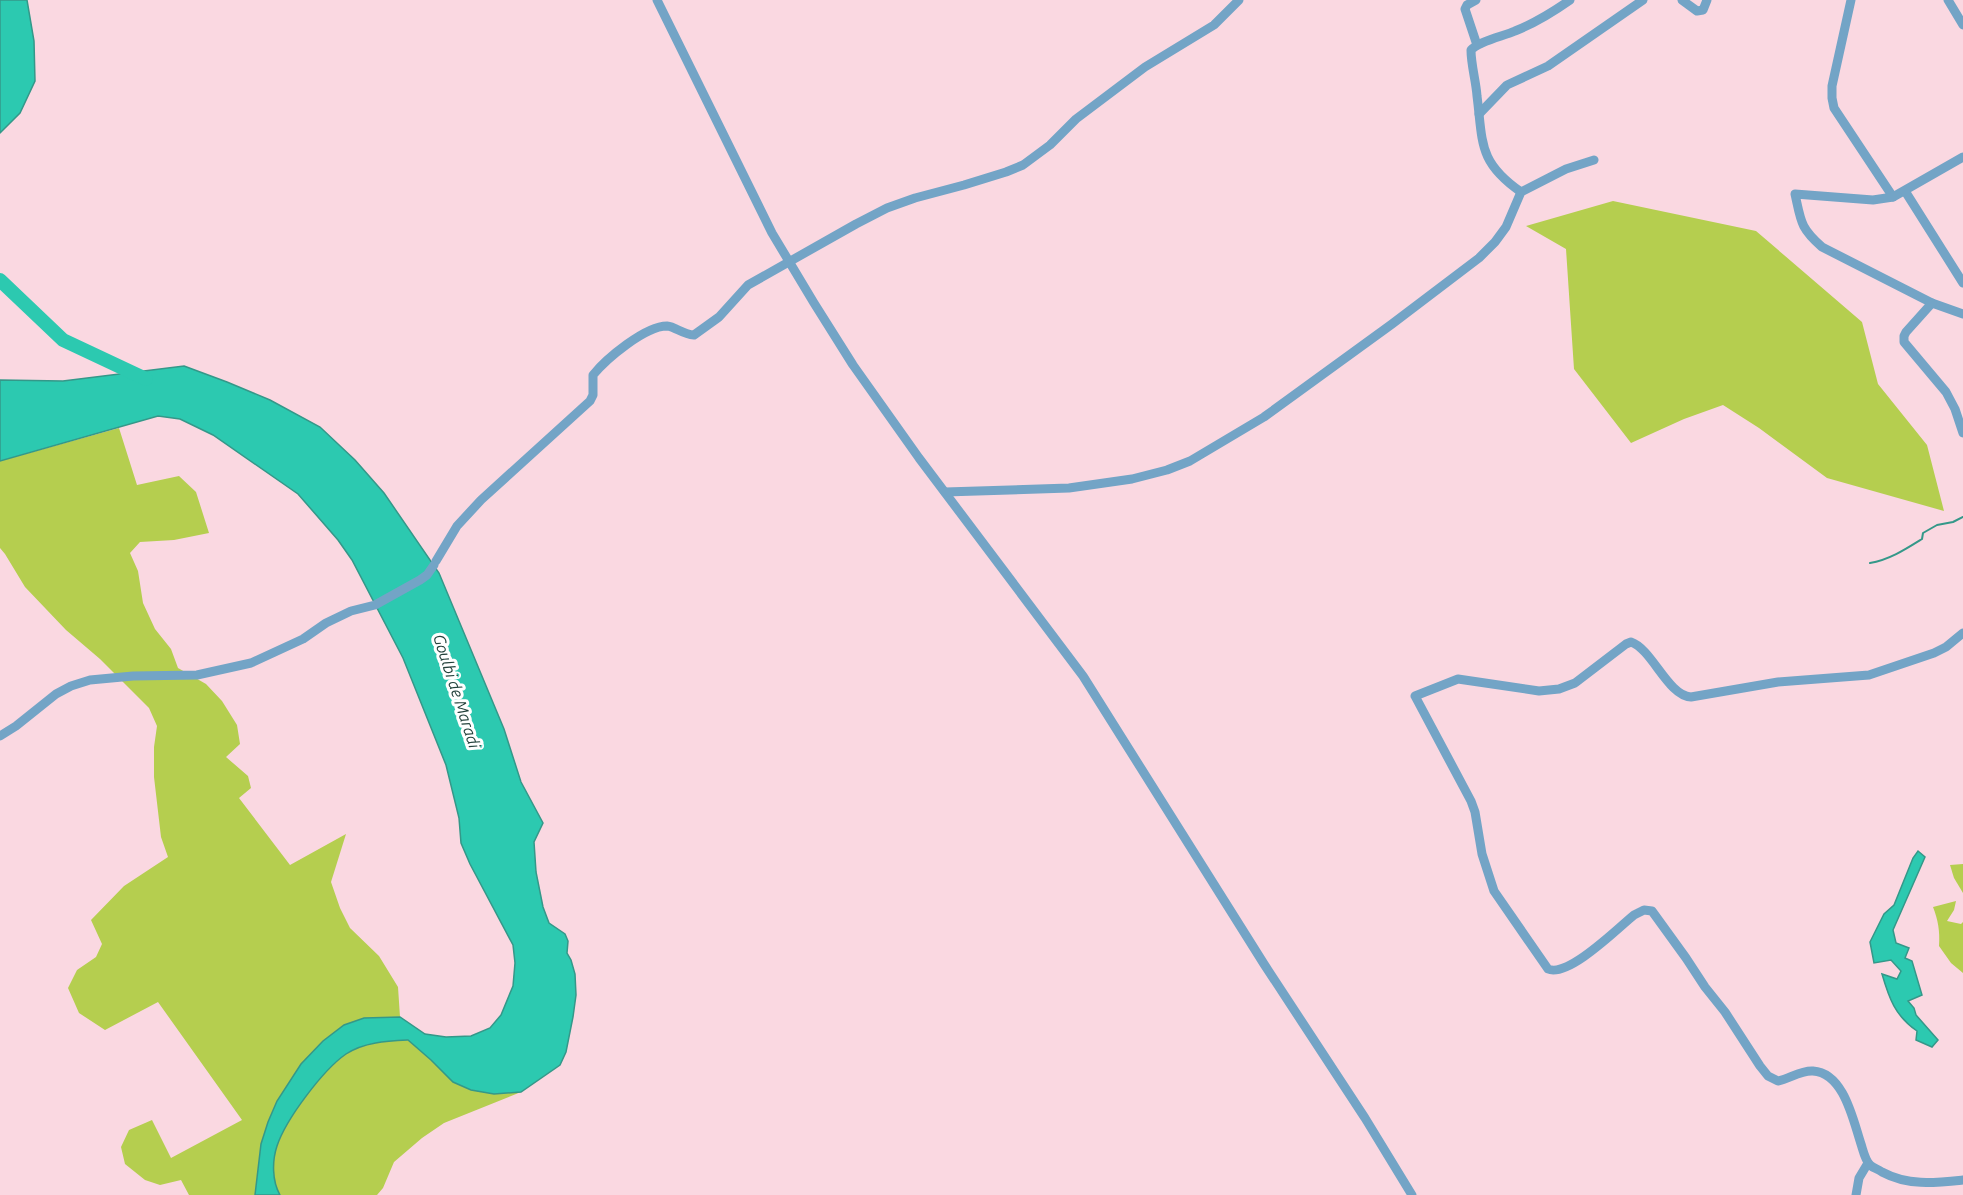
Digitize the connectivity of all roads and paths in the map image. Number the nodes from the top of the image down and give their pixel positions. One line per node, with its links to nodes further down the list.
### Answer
1 (657, 0): 18 (street)
2 (1239, 0): 18 (street)
3 (1476, 0): 11 (street)
4 (1570, 0): 11 (street)
5 (1643, 0): 12 (street)
6 (1682, 0): 7 (street)
7 (1707, 0)
8 (1851, 0): 17 (street)
9 (1948, 0): 10 (street)
10 (1963, 25)
11 (1477, 45): 12 (street)
12 (1479, 114): 16 (street)
13 (1963, 157): 15 (street)
14 (1594, 160): 16 (street)
15 (1905, 190): 17 (street); 19 (street)
16 (1521, 192): 23 (street)
17 (1893, 197): 20 (street)
18 (789, 263): 23 (street); 25 (street)
19 (1963, 283)
20 (1932, 303): 21 (street); 22 (street)
21 (1963, 314)
22 (1963, 433)
23 (945, 492): 28 (street)
24 (1963, 633): 26 (street)
25 (0, 736)
26 (1868, 1163): 27 (street); 29 (street)
27 (1963, 1180)
28 (1412, 1195)
29 (1856, 1195)

